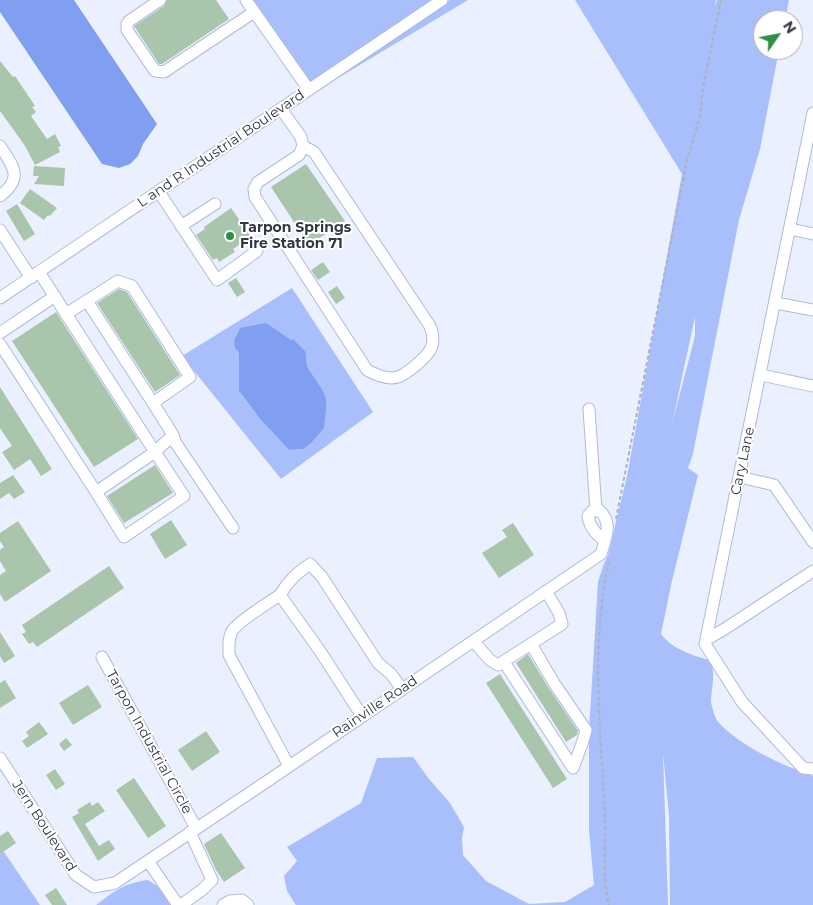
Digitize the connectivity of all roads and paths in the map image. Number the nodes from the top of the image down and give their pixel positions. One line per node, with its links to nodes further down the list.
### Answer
1 (160, 0): 5 (street)
2 (246, 0): 5 (street)
3 (442, 0): 6 (street, L and R Industrial Boulevard)
4 (721, 0): 36 (path)
5 (254, 12): 6 (street)
6 (309, 90): 7 (street, L and R Industrial Boulevard)
7 (281, 109): 10 (street); 11 (street, L and R Industrial Boulevard)
8 (813, 113): 15 (street, Cary Lane)
9 (0, 146): 12 (street)
10 (303, 146): 10 (street)
11 (159, 192): 14 (street); 19 (street, L and R Industrial Boulevard)
12 (0, 196)
13 (215, 204): 14 (street)
14 (181, 226): 18 (street)
15 (790, 229): 17 (street); 23 (street, Cary Lane)
16 (0, 230): 19 (street)
17 (813, 234)
18 (257, 251)
19 (35, 275): 20 (street); 21 (street, L and R Industrial Boulevard)
20 (55, 296): 25 (street); 26 (street)
21 (0, 298)
22 (87, 301): 25 (street); 30 (street); 30 (street)
23 (776, 303): 24 (street); 28 (street, Cary Lane)
24 (813, 310)
25 (66, 314): 33 (street)
26 (0, 333)
27 (0, 344): 35 (street)
28 (761, 375): 29 (street); 34 (street, Cary Lane)
29 (813, 386)
30 (153, 403): 32 (street)
31 (589, 409): 39 (street)
32 (173, 434): 33 (street); 37 (street)
33 (155, 452): 35 (street); 35 (street)
34 (740, 477): 38 (street); 43 (street, Cary Lane)
35 (96, 492)
36 (616, 526)
37 (233, 528)
38 (813, 542)
39 (606, 555): 41 (street, Rainville Road); 58 (path)
40 (813, 571): 43 (street)
41 (546, 591): 44 (street, Rainville Road); 45 (street)
42 (280, 595): 48 (street); 49 (street); 51 (street)
43 (706, 638): 52 (street)
44 (472, 641): 47 (street); 48 (street, Rainville Road)
45 (531, 644): 47 (street); 47 (street)
46 (102, 657): 53 (street, Tarpon Industrial Circle)
47 (504, 662)
48 (402, 689): 49 (street, Rainville Road)
49 (362, 716): 51 (street, Rainville Road)
50 (0, 758): 54 (street, Jern Boulevard)
51 (289, 766): 53 (street, Rainville Road)
52 (813, 770)
53 (193, 830): 54 (street, Rainville Road); 55 (street, Tarpon Industrial Circle)
54 (148, 861): 55 (street)
55 (179, 905)
56 (223, 905): 57 (street)
57 (248, 905)
58 (609, 905)

